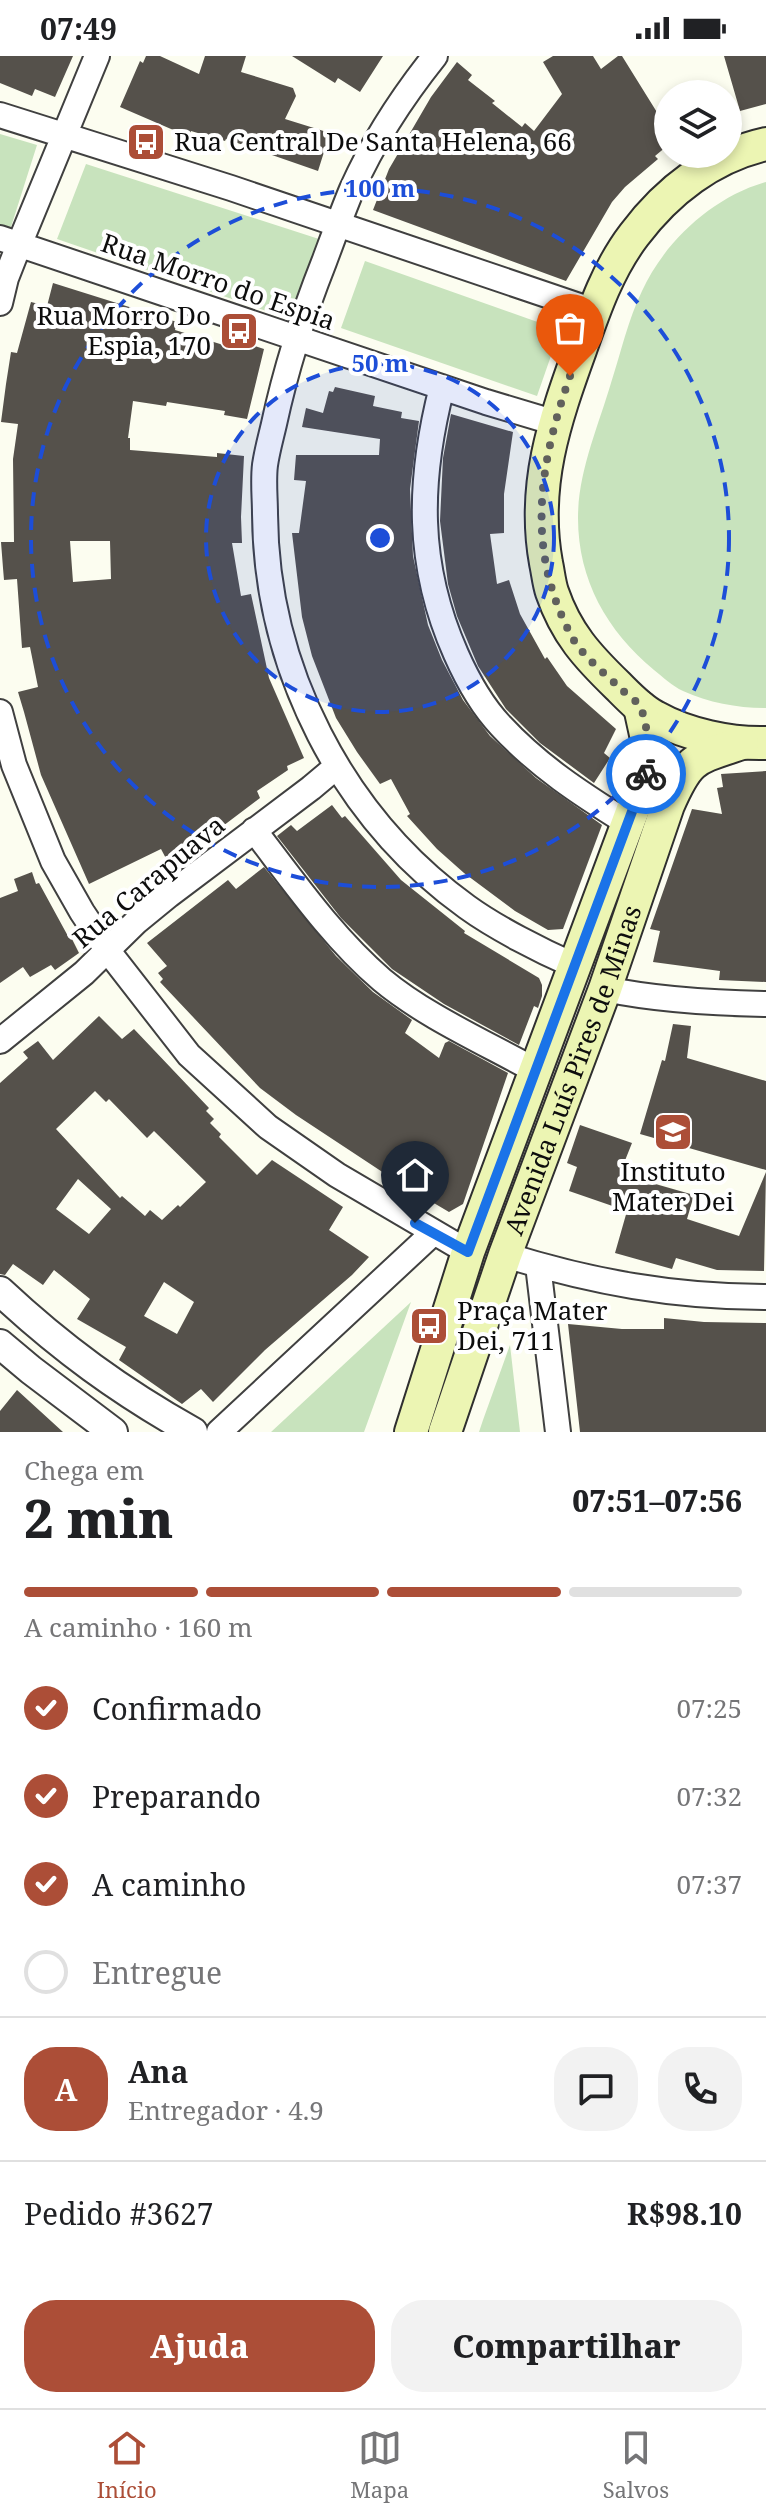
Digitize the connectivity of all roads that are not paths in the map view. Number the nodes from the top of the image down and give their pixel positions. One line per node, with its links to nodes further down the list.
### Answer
1 (97, 56): 4 (street)
2 (435, 56): 6 (street)
3 (0, 115): 4 (street)
4 (63, 135): 6 (street); 7 (street)
5 (766, 144): 9 (main road)
6 (338, 224): 9 (street); 10 (street)
7 (10, 241): 8 (street); 10 (street, Rua Morro do Espia)
8 (0, 303)
9 (594, 311): 12 (main road)
10 (296, 338): 11 (street, Rua Morro do Espia); 17 (street)
11 (442, 387): 12 (street, Rua Morro do Espia); 18 (street)
12 (556, 423): 13 (main road)
13 (640, 707): 15 (main road); 18 (main road, Avenida Luís Pires de Minas)
14 (0, 712): 16 (street)
15 (754, 743): 22 (main road, Avenida Luís Pires de Minas)
16 (5, 752): 20 (street)
17 (336, 767): 19 (street, Rua Carapuava); 21 (street)
18 (626, 822): 21 (main road, Avenida Luís Pires de Minas)
19 (254, 830): 20 (street, Rua Carapuava); 25 (street)
20 (108, 951): 24 (street, Rua Carapuava); 26 (street)
21 (573, 965): 25 (main road, Avenida Luís Pires de Minas)
22 (605, 989): 23 (street); 28 (main road, Avenida Luís Pires de Minas)
23 (766, 1004)
24 (0, 1041)
25 (536, 1071): 27 (main road, Avenida Luís Pires de Minas)
26 (433, 1233): 27 (street); 35 (street)
27 (468, 1252): 36 (main road, Avenida Luís Pires de Minas)
28 (505, 1255): 29 (street); 37 (main road, Avenida Luís Pires de Minas)
29 (538, 1265): 31 (street); 38 (street)
30 (0, 1291): 34 (street)
31 (766, 1297)
32 (0, 1344): 33 (street)
33 (113, 1432)
34 (193, 1432)
35 (219, 1432)
36 (411, 1432)
37 (445, 1432)
38 (558, 1432)

